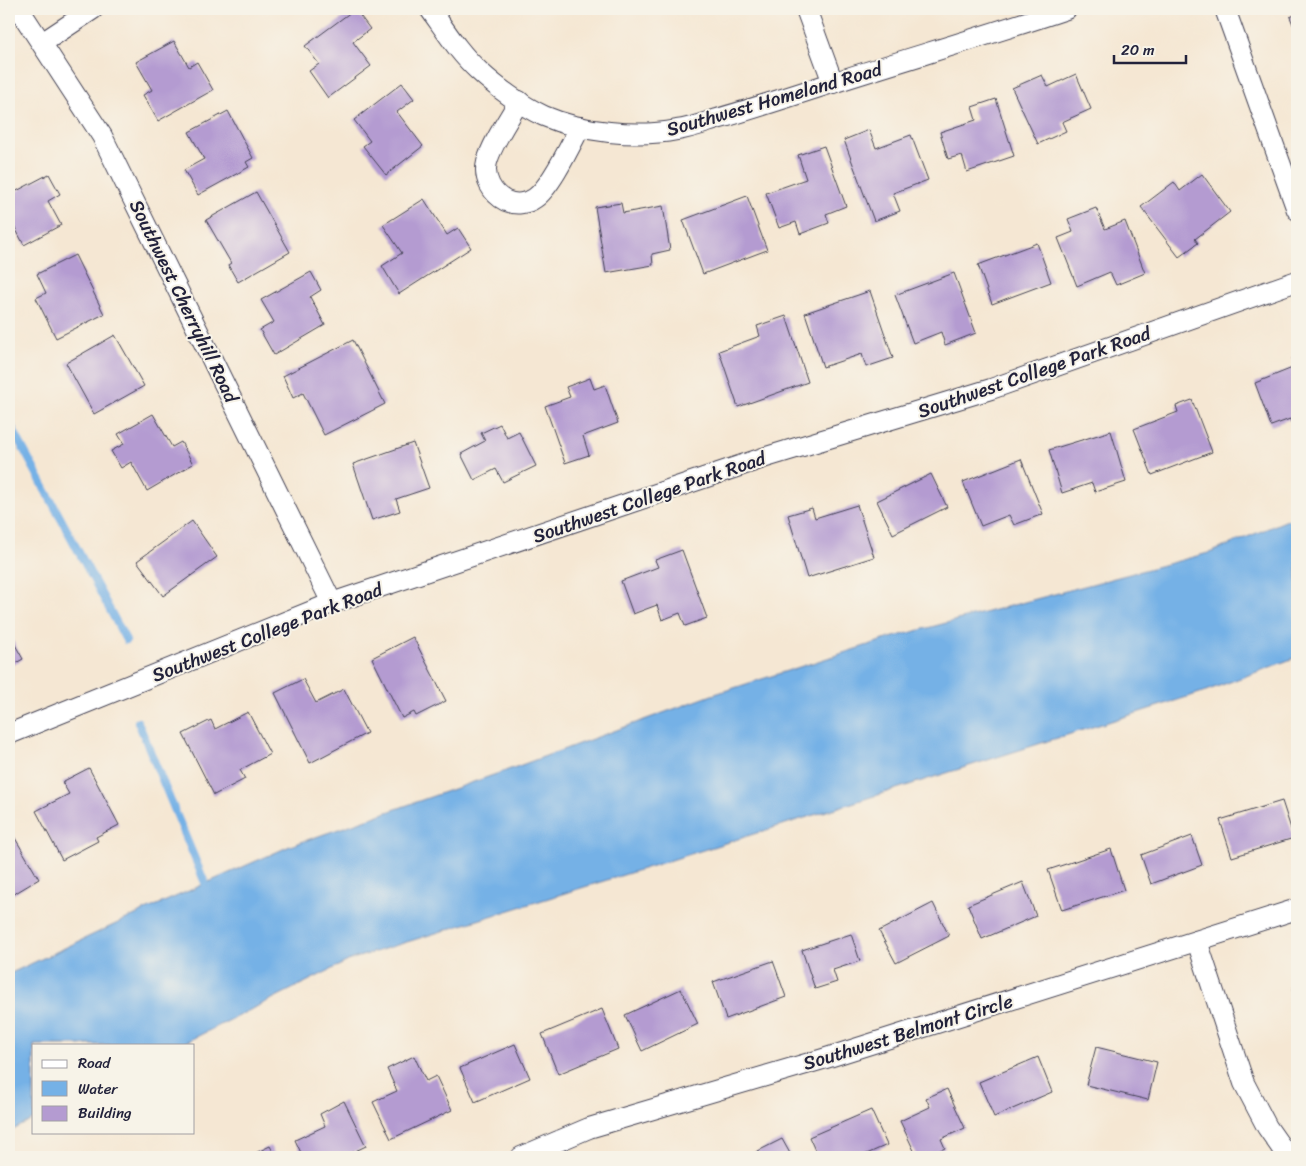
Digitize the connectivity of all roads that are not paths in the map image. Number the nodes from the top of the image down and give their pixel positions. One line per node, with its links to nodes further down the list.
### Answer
1 (19, 9): 7 (street, Southwest Cherryhill Road)
2 (93, 9): 7 (street)
3 (430, 9): 9 (street, Southwest Homeland Road)
4 (806, 9): 8 (street)
5 (1066, 9): 8 (street, Southwest Homeland Road)
6 (1225, 9): 11 (street)
7 (42, 43): 13 (street, Southwest Cherryhill Road)
8 (833, 83): 10 (street, Southwest Homeland Road)
9 (519, 101): 10 (street, Southwest Homeland Road); 10 (street)
10 (580, 127)
11 (1297, 210)
12 (1297, 281): 13 (street, Southwest College Park Road)
13 (332, 603): 14 (street, Southwest College Park Road)
14 (9, 734)
15 (1297, 909): 16 (street, Southwest Belmont Circle)
16 (1197, 941): 17 (street, Southwest Belmont Circle); 18 (street)
17 (521, 1157)
18 (1288, 1157)

